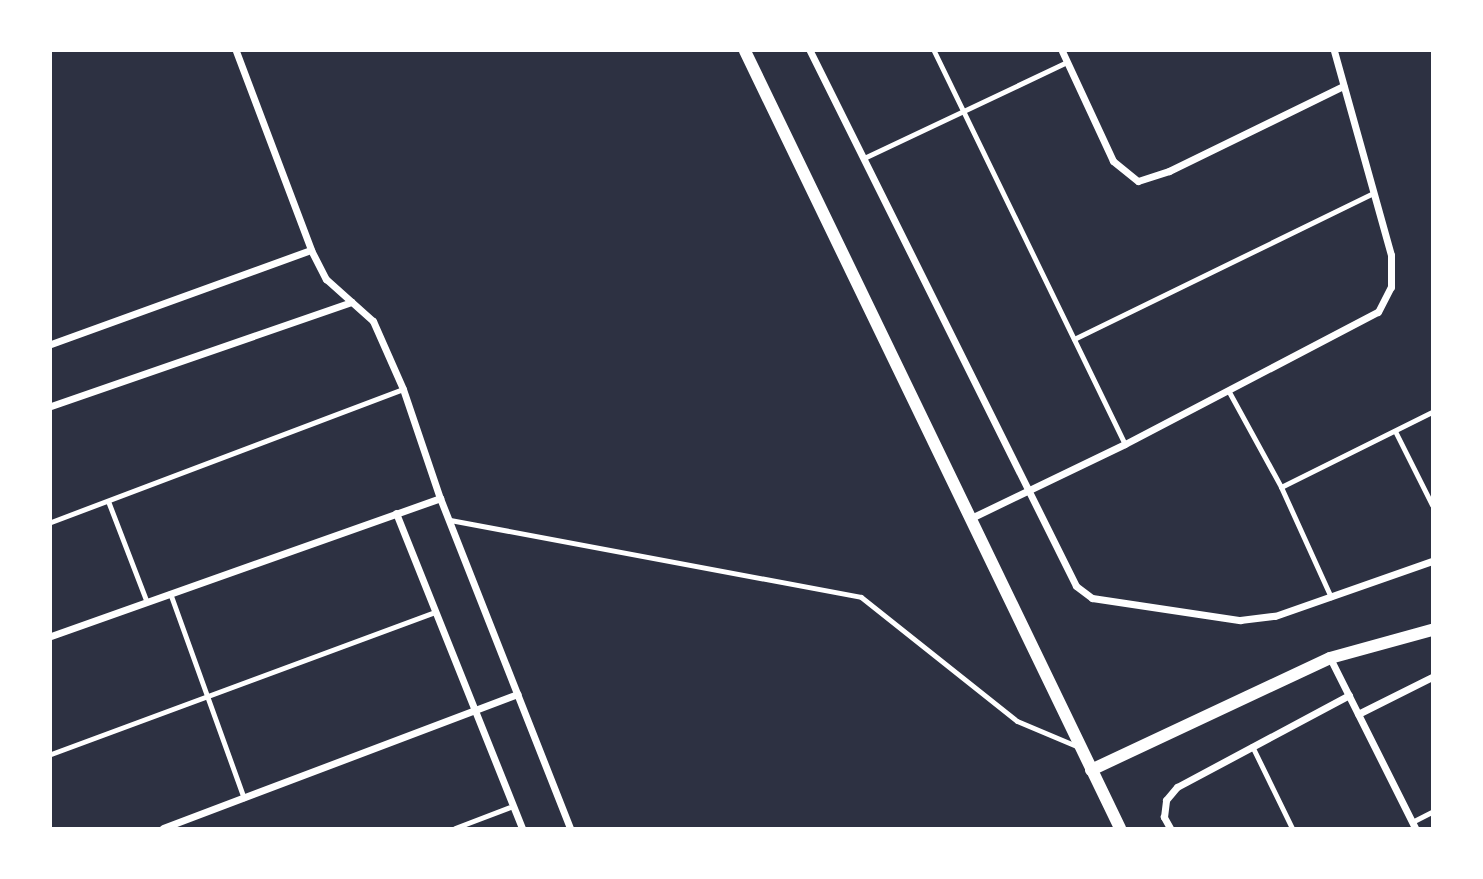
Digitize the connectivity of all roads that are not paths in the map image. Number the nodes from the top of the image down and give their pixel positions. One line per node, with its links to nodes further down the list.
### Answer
1 (236, 51): 12 (street)
2 (745, 51): 28 (street)
3 (810, 51): 10 (street)
4 (934, 51): 9 (lane)
5 (1062, 51): 7 (street)
6 (1337, 51): 8 (street)
7 (1068, 62): 8 (street); 9 (lane)
8 (1343, 86): 11 (street)
9 (962, 109): 10 (lane); 14 (lane)
10 (864, 158): 23 (street)
11 (1373, 193): 14 (lane); 17 (street)
12 (311, 250): 13 (street); 15 (street)
13 (352, 302): 16 (street); 18 (street)
14 (1074, 339): 21 (lane)
15 (51, 344)
16 (402, 388): 24 (street); 25 (lane)
17 (1228, 390): 21 (street); 22 (lane)
18 (51, 406)
19 (1432, 412): 20 (lane)
20 (1395, 431): 22 (lane); 26 (lane)
21 (1125, 444): 23 (street)
22 (1281, 487): 33 (lane)
23 (1029, 490): 28 (street); 33 (street)
24 (440, 498): 27 (street); 29 (street)
25 (108, 501): 30 (lane); 34 (lane)
26 (1432, 505)
27 (396, 513): 32 (street); 35 (street)
28 (969, 519): 46 (street)
29 (450, 520): 40 (street); 46 (lane)
30 (51, 522)
31 (1432, 561): 33 (street)
32 (169, 592): 34 (street); 42 (lane)
33 (1331, 597)
34 (146, 600): 37 (street)
35 (435, 612): 42 (lane); 43 (street)
36 (1432, 630): 38 (street)
37 (51, 636)
38 (1330, 658): 41 (street); 48 (street)
39 (1432, 677): 44 (street)
40 (518, 695): 43 (street); 56 (street)
41 (1349, 695): 44 (street); 45 (street)
42 (207, 696): 47 (lane); 49 (lane)
43 (474, 711): 49 (street); 50 (street)
44 (1358, 714): 52 (street)
45 (1251, 745): 58 (street); 59 (lane)
46 (1079, 747): 48 (street)
47 (51, 754)
48 (1091, 770): 57 (street)
49 (244, 798): 53 (street)
50 (513, 806): 54 (lane); 55 (street)
51 (1432, 812): 52 (lane)
52 (1414, 825)
53 (163, 828)
54 (455, 828)
55 (522, 828)
56 (570, 828)
57 (1120, 828)
58 (1170, 828)
59 (1292, 828)

